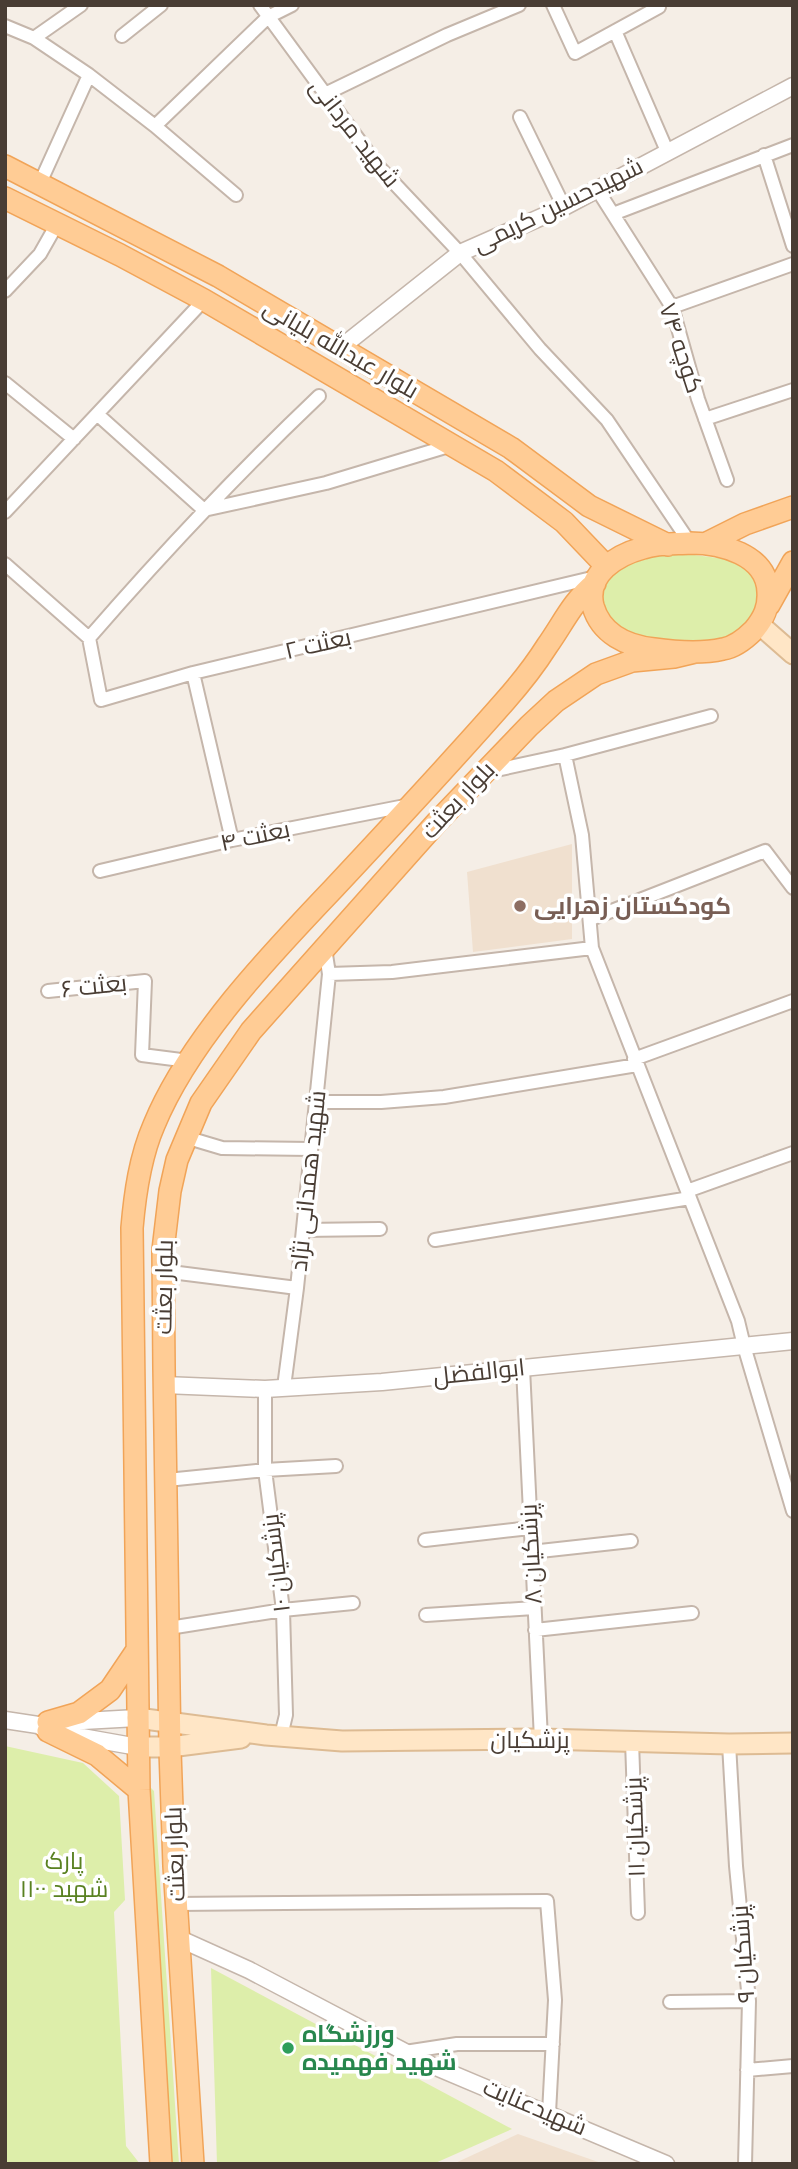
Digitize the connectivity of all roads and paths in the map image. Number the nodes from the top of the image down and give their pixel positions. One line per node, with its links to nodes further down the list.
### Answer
1 (81, 5): 12 (street)
2 (161, 5): 11 (street)
3 (260, 5): 8 (street, شهید مردانی)
4 (292, 5): 8 (street)
5 (519, 5): 15 (street)
6 (553, 5): 10 (street)
7 (660, 6): 10 (street)
8 (268, 17): 15 (street, شهید مردانی); 17 (street)
9 (5, 26): 12 (street)
10 (615, 31): 19 (street)
11 (122, 36)
12 (34, 38): 13 (street)
13 (89, 75): 17 (street); 22 (street)
14 (793, 86): 19 (street, شهیدحسین کریمی)
15 (325, 94): 30 (street, شهید مردانی)
16 (520, 117): 26 (street)
17 (155, 126): 24 (street)
18 (793, 145): 20 (street)
19 (667, 151): 23 (street, شهیدحسین کریمی)
20 (764, 155): 27 (street); 29 (street)
21 (5, 166): 22 (main road, بلوار عبدالله بلیانی)
22 (40, 183): 35 (main road, بلوار عبدالله بلیانی)
23 (597, 189): 26 (street, شهیدحسین کریمی); 27 (street, کوچه ۷۴)
24 (236, 195)
25 (5, 198): 28 (main road, بلوار عبدالله بلیانی)
26 (564, 207): 30 (street, شهیدحسین کریمی)
27 (613, 214): 34 (street, کوچه ۷۴)
28 (57, 224): 32 (street); 33 (main road, بلوار عبدالله بلیانی)
29 (793, 246)
30 (460, 253): 35 (street, شهیدحسین کریمی); 47 (street, شهید مردانی)
31 (793, 264): 34 (street)
32 (5, 291)
33 (204, 300): 39 (street); 42 (main road, بلوار عبدالله بلیانی)
34 (672, 307): 40 (street, کوچه ۷۴)
35 (339, 349): 48 (main road, بلوار عبدالله بلیانی)
36 (5, 383): 41 (street)
37 (793, 390): 40 (street)
38 (319, 396): 45 (street)
39 (97, 414): 41 (street); 45 (street)
40 (705, 419): 43 (street, کوچه ۷۴)
41 (74, 439): 46 (street)
42 (452, 445): 45 (street); 51 (main road, بلوار عبدالله بلیانی)
43 (727, 480)
44 (793, 507): 47 (main road)
45 (204, 510): 53 (street)
46 (5, 512)
47 (698, 543): 48 (main road); 52 (main road)
48 (668, 545): 51 (main road)
49 (793, 562): 52 (main road)
50 (5, 564): 53 (street)
51 (599, 575): 54 (main road); 56 (street, بعثت ۲); 60 (main road, بلوار بعثت)
52 (764, 614): 54 (main road); 55 (main road)
53 (89, 638): 56 (street, بعثت ۲)
54 (695, 652): 59 (main road, بلوار بعثت)
55 (793, 654)
56 (193, 673): 61 (street)
57 (711, 716): 58 (street)
58 (565, 755): 59 (street); 64 (street)
59 (484, 773): 65 (main road, بلوار بعثت)
60 (410, 805): 61 (street, بعثت ۴); 70 (main road, بلوار بعثت)
61 (232, 840): 62 (street, بعثت ۴)
62 (100, 872)
63 (793, 888): 64 (street)
64 (590, 919): 66 (street)
65 (325, 947): 67 (street, شهید همدانی نژاد); 73 (main road, بلوار بعثت)
66 (592, 948): 67 (street); 71 (street)
67 (329, 974): 72 (street, شهید همدانی نژاد)
68 (48, 991): 70 (street, بعثت ۶)
69 (793, 1001): 71 (street)
70 (190, 1061): 103 (main road, بلوار بعثت)
71 (636, 1062): 72 (street); 76 (street)
72 (316, 1102): 74 (street, شهید همدانی نژاد)
73 (186, 1138): 74 (street); 80 (main road, بلوار بعثت)
74 (311, 1149): 78 (street, شهید همدانی نژاد)
75 (793, 1153): 76 (street)
76 (689, 1194): 79 (street); 83 (street)
77 (380, 1229): 78 (street)
78 (303, 1230): 81 (street, شهید همدانی نژاد)
79 (435, 1240)
80 (163, 1271): 81 (street); 85 (main road, بلوار بعثت)
81 (297, 1288): 86 (street, شهید همدانی نژاد)
82 (793, 1341): 83 (street, ابوالفضل)
83 (744, 1346): 84 (street, ابوالفضل); 91 (street)
84 (523, 1368): 86 (street, ابوالفضل); 92 (street, پزشکیان ۸)
85 (164, 1385): 87 (street, ابوالفضل); 90 (main road, بلوار بعثت)
86 (284, 1387): 87 (street, ابوالفضل)
87 (265, 1389): 89 (street, پزشکیان ۱۰)
88 (336, 1466): 89 (street)
89 (265, 1470): 90 (street); 98 (street, پزشکیان ۱۰)
90 (167, 1480): 101 (main road, بلوار بعثت)
91 (793, 1511)
92 (530, 1528): 93 (street); 95 (street, پزشکیان ۸)
93 (425, 1540)
94 (631, 1541): 95 (street)
95 (531, 1552): 97 (street, پزشکیان ۸)
96 (354, 1603): 98 (street)
97 (534, 1608): 100 (street); 102 (street, پزشکیان ۸)
98 (283, 1610): 101 (street); 108 (street, پزشکیان ۱۰)
99 (692, 1612): 102 (street)
100 (426, 1615)
101 (169, 1629): 106 (main road, بلوار بعثت)
102 (535, 1630): 109 (street, پزشکیان ۸)
103 (137, 1650): 104 (main road, بلوار بعثت); 107 (main road)
104 (137, 1718): 106 (main road, پزشکیان); 107 (street); 113 (main road, بلوار بعثت)
105 (5, 1720): 107 (street)
106 (171, 1722): 108 (main road, پزشکیان); 114 (main road, بلوار بعثت)
107 (45, 1726): 113 (street); 115 (main road)
108 (274, 1736): 109 (main road, پزشکیان); 114 (main road, پزشکیان)
109 (541, 1739): 110 (main road, پزشکیان)
110 (632, 1741): 112 (main road, پزشکیان); 117 (street, پزشکیان ۱۱)
111 (793, 1743): 112 (main road, پزشکیان)
112 (729, 1744): 119 (street, پزشکیان ۹)
113 (138, 1747): 114 (main road, پزشکیان); 115 (main road, بلوار بعثت)
114 (170, 1747): 116 (main road, بلوار بعثت)
115 (139, 1790): 126 (main road, بلوار بعثت)
116 (176, 1904): 118 (main road, بلوار بعثت); 121 (street)
117 (638, 1913)
118 (178, 1938): 122 (street, شهیدعنایت); 127 (main road, بلوار بعثت)
119 (749, 2001): 120 (street); 124 (street, پزشکیان ۹)
120 (670, 2002)
121 (553, 2043): 122 (street); 125 (street)
122 (405, 2052): 125 (street, شهیدعنایت)
123 (793, 2066): 124 (street)
124 (747, 2070): 129 (street, پزشکیان ۹)
125 (550, 2113): 128 (street, شهیدعنایت)
126 (160, 2164)
127 (193, 2164)
128 (667, 2164)
129 (745, 2164)

